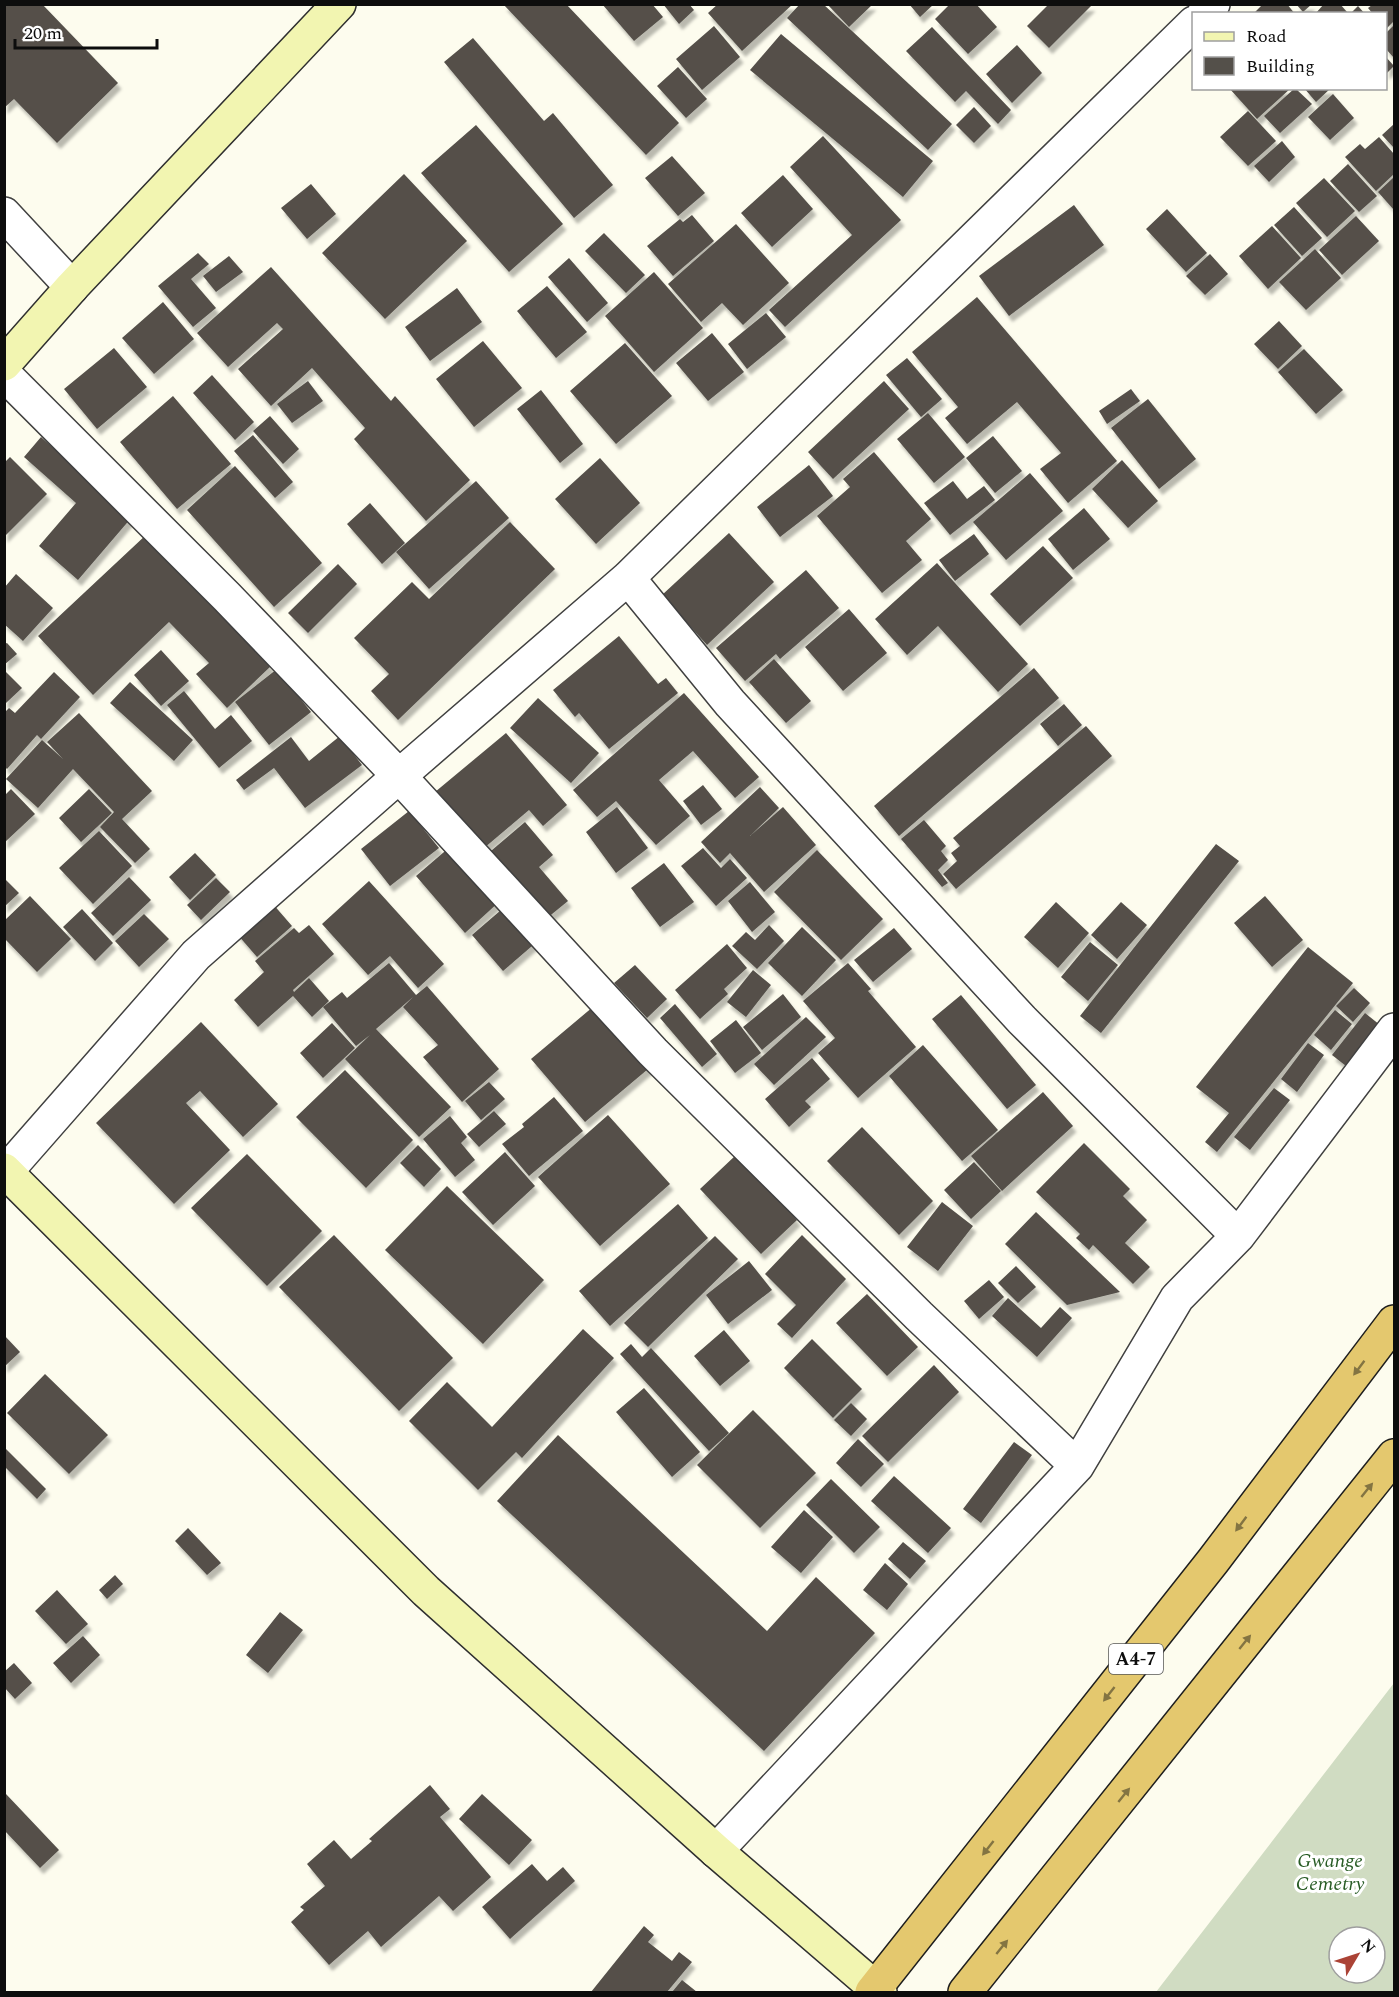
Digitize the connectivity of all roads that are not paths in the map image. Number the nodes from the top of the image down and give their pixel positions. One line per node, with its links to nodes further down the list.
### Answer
1 (339, 4): 4 (main road)
2 (1192, 25): 7 (street)
3 (4, 214): 4 (street)
4 (72, 286): 5 (main road)
5 (4, 364)
6 (4, 374): 8 (street)
7 (628, 578): 8 (street); 11 (street)
8 (399, 776): 10 (street); 14 (street)
9 (1395, 1030): 11 (street)
10 (5, 1172): 15 (main road)
11 (1238, 1236): 14 (street)
12 (1395, 1322): 16 (highway, A4-7, one-way to 16)
13 (1395, 1456): 17 (highway, one-way to 13)
14 (1077, 1466): 15 (street)
15 (716, 1851): 16 (main road)
16 (875, 1992)
17 (965, 1992)

